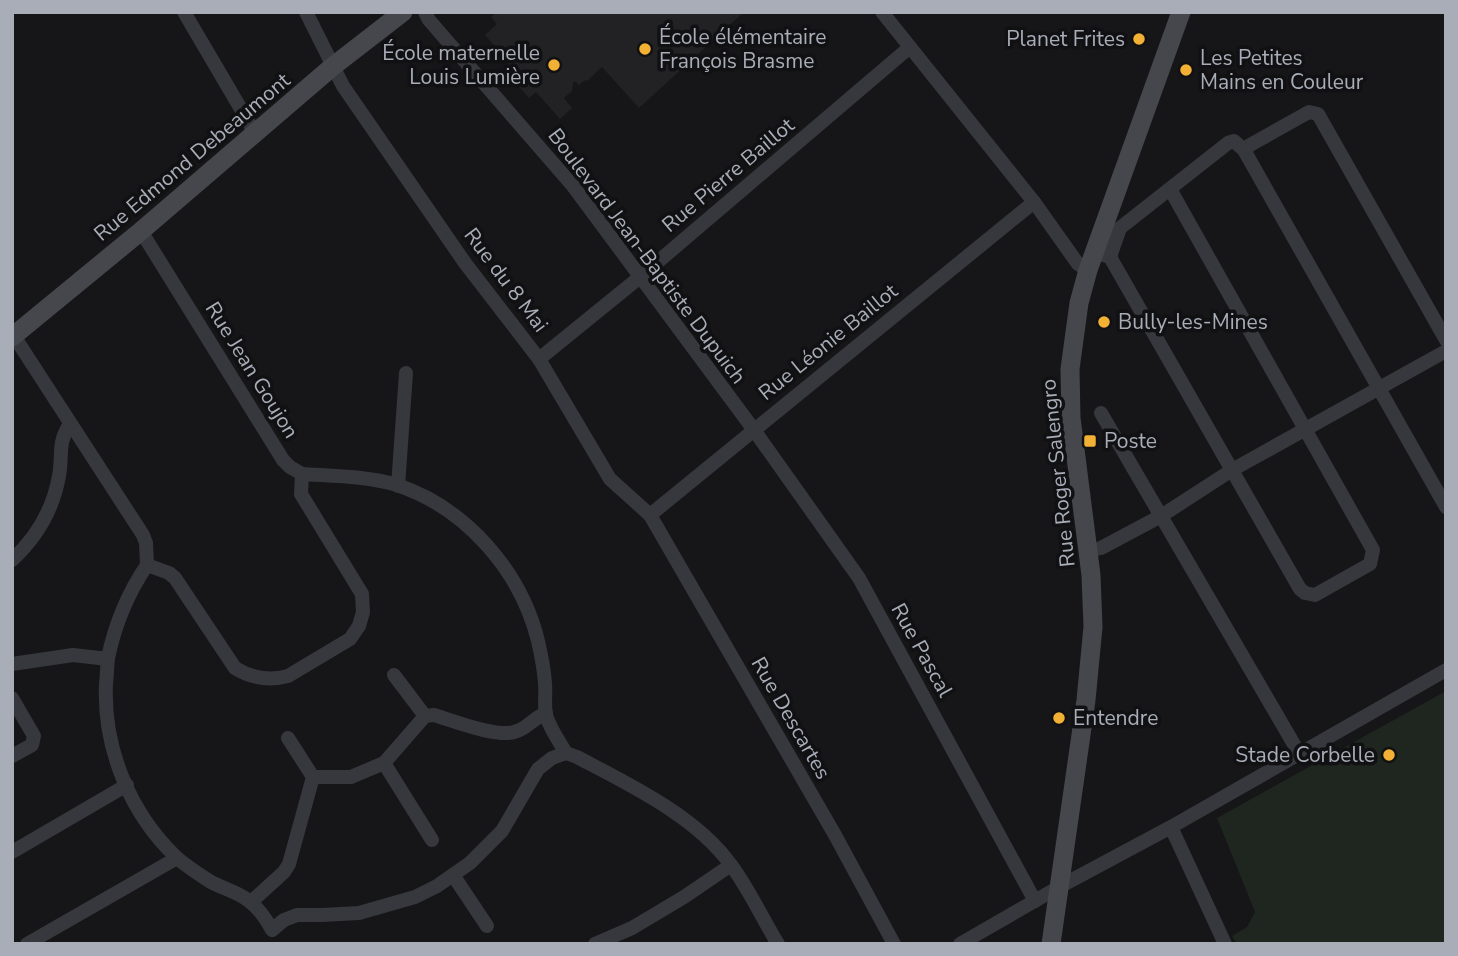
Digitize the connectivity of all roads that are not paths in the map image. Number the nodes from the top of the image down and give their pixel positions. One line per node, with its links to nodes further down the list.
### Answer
1 (184, 12): 9 (street)
2 (306, 12): 8 (street, Rue du 8 Mai)
3 (403, 12): 8 (street, Rue Edmond Debeaumont)
4 (425, 12): 15 (street, Boulevard Jean-Baptiste Dupuich)
5 (883, 12): 7 (street)
6 (1181, 12): 14 (street, Rue Roger Salengro)
7 (910, 47): 12 (street); 15 (street, Rue Pierre Baillot)
8 (332, 67): 9 (street, Rue Edmond Debeaumont); 19 (street, Rue du 8 Mai)
9 (255, 133): 13 (street, Rue Edmond Debeaumont)
10 (1244, 150): 11 (street); 17 (street); 21 (street)
11 (1170, 189): 14 (street); 25 (street)
12 (1034, 202): 14 (street); 24 (street, Rue Léonie Baillot)
13 (141, 231): 16 (street, Rue Edmond Debeaumont); 27 (street, Rue Jean Goujon)
14 (1098, 260): 26 (street); 32 (street, Rue Roger Salengro)
15 (640, 277): 19 (street, Rue Pierre Baillot); 24 (street, Boulevard Jean-Baptiste Dupuich)
16 (13, 337): 23 (street)
17 (1446, 340)
18 (1446, 351): 21 (street)
19 (539, 359): 30 (street, Rue du 8 Mai)
20 (406, 373): 28 (street)
21 (1378, 389): 25 (street); 29 (street)
22 (1101, 413): 31 (street)
23 (71, 424): 33 (street); 34 (street)
24 (754, 430): 30 (street, Rue Léonie Baillot); 56 (street, Rue Pascal)
25 (1304, 430): 26 (street); 26 (street)
26 (1232, 470): 31 (street)
27 (302, 474): 28 (street); 34 (street)
28 (398, 486): 40 (street)
29 (1446, 507)
30 (650, 515): 63 (street, Rue Descartes)
31 (1161, 516): 32 (street); 44 (street)
32 (1087, 551): 55 (street, Rue Roger Salengro)
33 (12, 560)
34 (147, 565): 35 (street)
35 (108, 659): 36 (street); 48 (street)
36 (12, 664)
37 (1446, 670): 44 (street)
38 (394, 675): 41 (street)
39 (12, 698): 45 (street)
40 (546, 713): 41 (street); 43 (street)
41 (425, 716): 46 (street)
42 (288, 738): 47 (street)
43 (566, 753): 53 (street); 54 (street)
44 (1299, 753): 49 (street)
45 (12, 756)
46 (384, 763): 47 (street); 50 (street)
47 (313, 777): 57 (street)
48 (127, 785): 51 (street); 52 (street)
49 (1171, 827): 55 (street); 66 (street)
50 (432, 840)
51 (12, 852)
52 (177, 858): 57 (street); 60 (street)
53 (731, 864): 61 (street); 62 (street)
54 (453, 875): 58 (street); 59 (street)
55 (1059, 887): 56 (street); 65 (street, Rue Roger Salengro)
56 (1035, 901): 64 (street)
57 (251, 902): 59 (street)
58 (488, 926)
59 (273, 937)
60 (27, 944)
61 (595, 944)
62 (778, 944)
63 (894, 944)
64 (960, 944)
65 (1051, 944)
66 (1225, 944)

